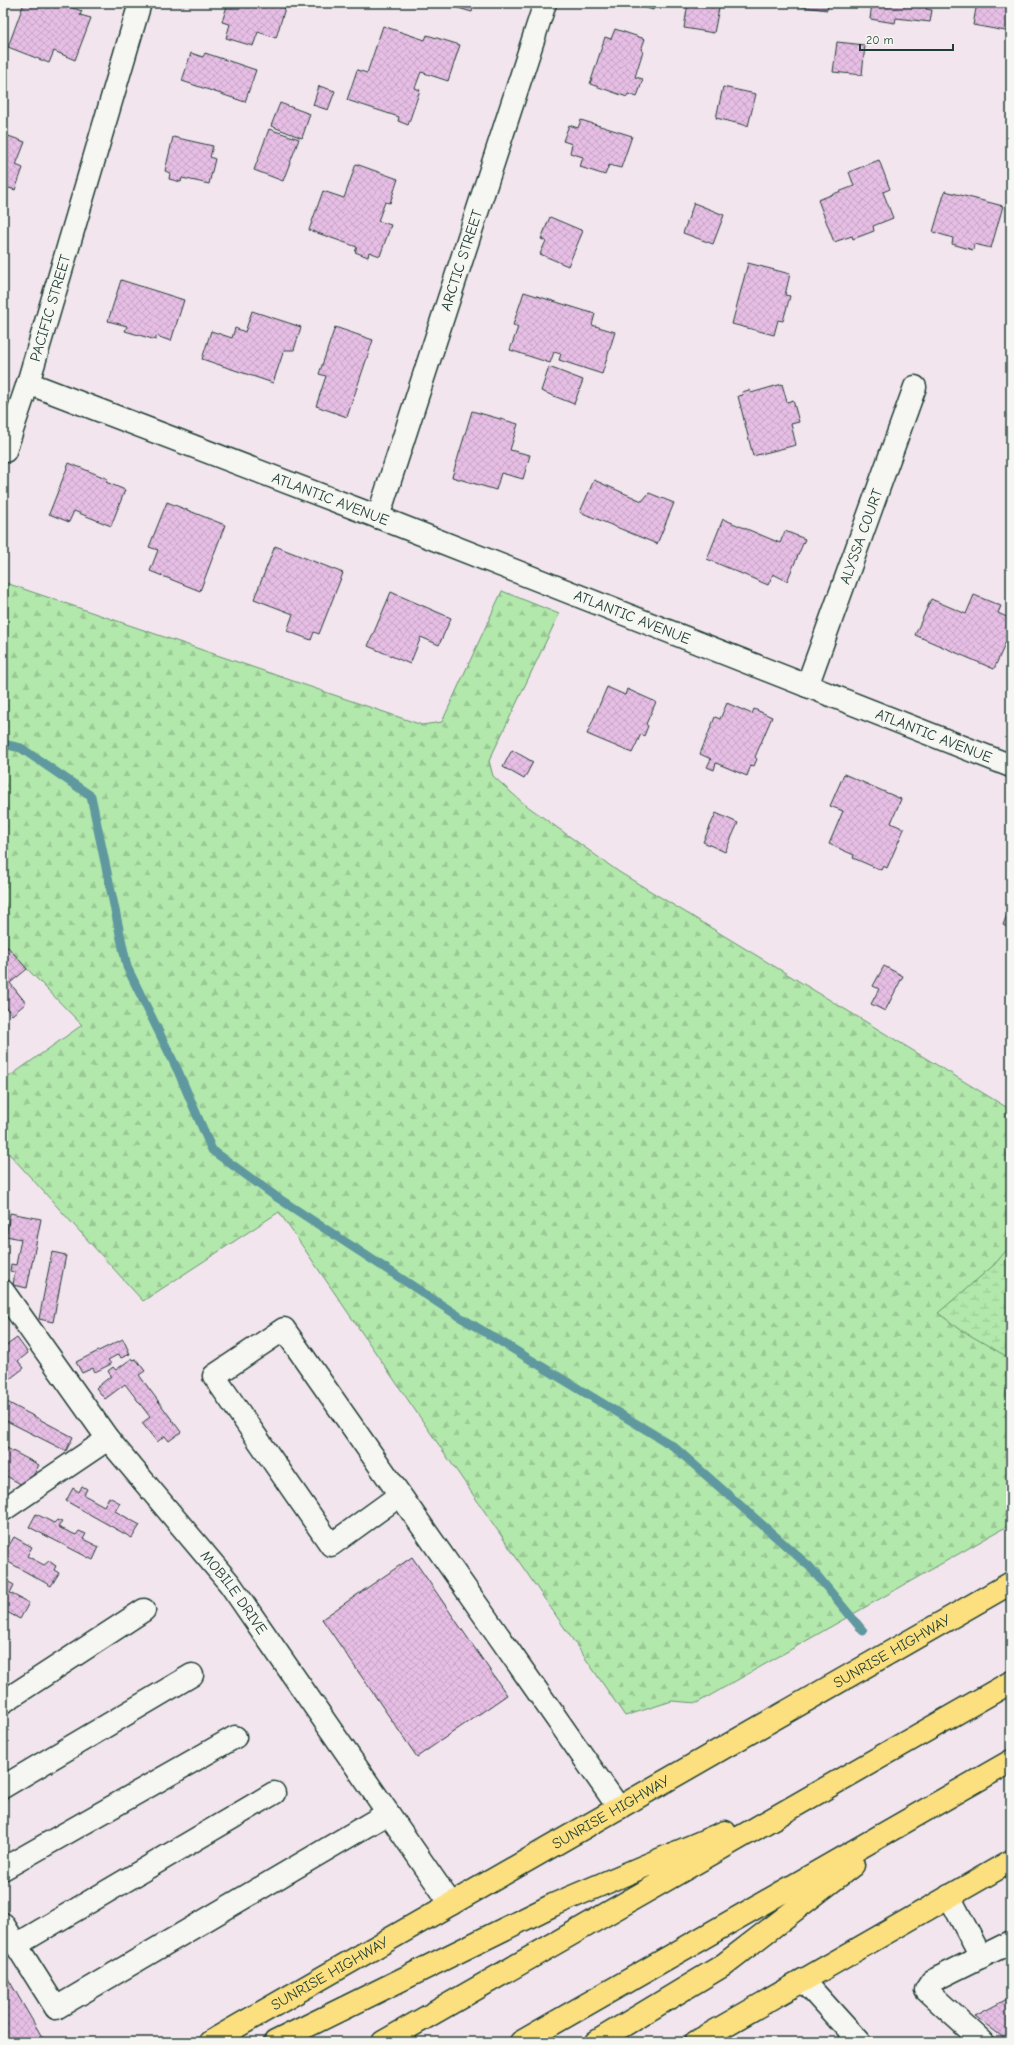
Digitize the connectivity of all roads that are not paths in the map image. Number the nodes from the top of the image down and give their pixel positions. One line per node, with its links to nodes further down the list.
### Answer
1 (140, 3): 3 (street, PACIFIC STREET)
2 (545, 3): 7 (street, ARCTIC STREET)
3 (28, 383): 5 (street); 6 (street, PACIFIC STREET)
4 (915, 387): 8 (street, ALYSSA COURT)
5 (4, 451)
6 (253, 469): 7 (street, ATLANTIC AVENUE)
7 (378, 517): 8 (street, ATLANTIC AVENUE)
8 (807, 686): 9 (street, ATLANTIC AVENUE)
9 (1011, 766)
10 (3, 1291): 11 (street, MOBILE DRIVE)
11 (108, 1439): 13 (street); 25 (street, MOBILE DRIVE)
12 (400, 1495): 12 (street); 24 (street)
13 (3, 1510)
14 (1011, 1583): 24 (main road, SUNRISE HIGHWAY)
15 (144, 1610): 18 (street)
16 (192, 1675): 21 (street)
17 (1011, 1682): 22 (main road)
18 (3, 1702)
19 (235, 1736): 28 (street)
20 (1011, 1761): 26 (main road)
21 (3, 1787)
22 (818, 1792): 37 (main road); 38 (main road)
23 (274, 1793): 33 (street)
24 (619, 1808): 30 (main road, SUNRISE HIGHWAY)
25 (388, 1813): 30 (street, MOBILE DRIVE); 33 (street)
26 (919, 1814): 39 (main road); 40 (main road)
27 (1011, 1861): 29 (main road)
28 (3, 1869)
29 (949, 1896): 34 (street); 35 (main road)
30 (451, 1904): 36 (main road, SUNRISE HIGHWAY)
31 (3, 1924): 33 (street)
32 (1011, 1942): 34 (street)
33 (16, 1945)
34 (981, 1957): 43 (street)
35 (804, 1980): 41 (main road); 42 (street)
36 (210, 2042)
37 (275, 2042)
38 (382, 2042)
39 (521, 2042)
40 (596, 2042)
41 (696, 2042)
42 (859, 2042)
43 (983, 2042)

